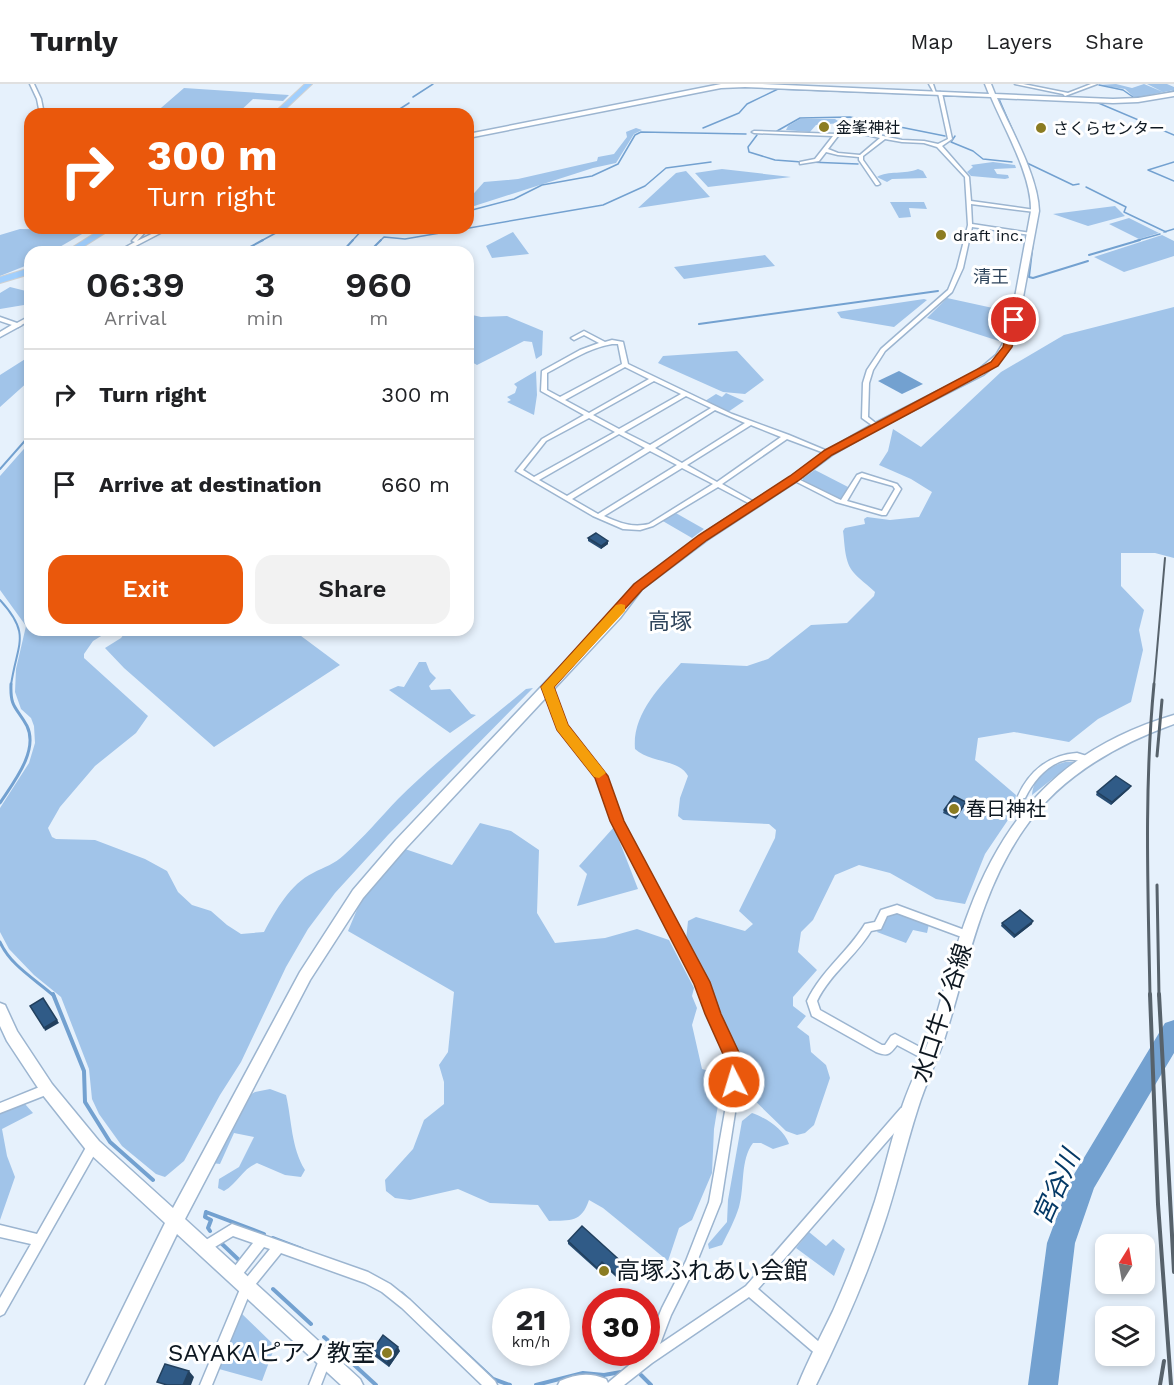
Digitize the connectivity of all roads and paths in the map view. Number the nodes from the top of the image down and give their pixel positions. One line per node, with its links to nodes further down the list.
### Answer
1 (32, 84): 15 (street)
2 (309, 84): 16 (main road)
3 (730, 84): 9 (street)
4 (745, 84): 9 (street); 10 (street)
5 (931, 84): 10 (street)
6 (988, 84): 13 (street)
7 (1017, 84): 11 (street)
8 (1095, 84): 11 (street)
9 (721, 86): 18 (street)
10 (938, 93): 13 (street); 21 (street)
11 (1068, 94): 14 (street)
12 (1174, 94): 14 (street)
13 (993, 96): 14 (street); 27 (street)
14 (1054, 98)
15 (41, 108)
16 (283, 108)
17 (754, 132): 19 (street)
18 (474, 135)
19 (836, 135): 20 (street); 22 (street)
20 (885, 137): 21 (street); 23 (street)
21 (939, 146): 26 (street)
22 (825, 150): 23 (street); 24 (street)
23 (861, 156): 25 (street)
24 (802, 163)
25 (878, 184)
26 (970, 202): 27 (street); 28 (street)
27 (1035, 211): 32 (street)
28 (970, 225): 32 (street); 51 (street)
29 (99, 234): 34 (main road)
30 (142, 234): 33 (street)
31 (154, 234): 33 (street)
32 (1031, 234): 51 (street)
33 (134, 243): 35 (street)
34 (79, 246)
35 (129, 246)
36 (24, 273): 37 (main road)
37 (0, 280)
38 (0, 319): 40 (street)
39 (24, 322): 40 (street)
40 (18, 325): 41 (street)
41 (0, 335)
42 (574, 338): 43 (street)
43 (603, 343): 44 (street); 47 (street)
44 (625, 365): 45 (street); 47 (street)
45 (653, 379): 46 (street); 49 (street)
46 (684, 395): 48 (street); 52 (street)
47 (560, 400): 49 (street)
48 (715, 408): 50 (street); 54 (street)
49 (590, 416): 52 (street); 58 (street)
50 (750, 423): 53 (street); 56 (street)
51 (876, 426): 55 (street)
52 (619, 431): 54 (street); 58 (street)
53 (787, 436): 55 (street); 59 (street)
54 (650, 448): 56 (street); 60 (street)
55 (829, 453): 57 (street)
56 (683, 465): 59 (street); 63 (street)
57 (794, 479): 61 (street); 62 (street)
58 (534, 480): 60 (street)
59 (718, 484): 62 (street); 63 (street)
60 (567, 499): 63 (street)
61 (844, 501): 61 (street)
62 (754, 504): 64 (street)
63 (600, 516)
64 (547, 687): 75 (street); 84 (street)
65 (1174, 719): 66 (street, 水口牛ノ谷線)
66 (1087, 759): 67 (street); 68 (street, 水口牛ノ谷線)
67 (1022, 796)
68 (967, 935): 70 (street, 水口牛ノ谷線); 70 (street)
69 (0, 1010): 71 (street)
70 (929, 1058): 72 (street, 水口牛ノ谷線)
71 (47, 1089): 73 (street); 74 (street)
72 (911, 1105): 82 (street); 86 (street, 水口牛ノ谷線)
73 (0, 1108)
74 (93, 1146): 75 (street); 77 (street)
75 (175, 1221): 79 (street); 89 (street)
76 (0, 1231): 77 (street)
77 (40, 1241): 83 (street)
78 (261, 1242): 79 (street); 80 (street); 81 (street)
79 (205, 1246): 81 (street)
80 (278, 1248): 81 (street); 93 (street)
81 (241, 1280): 87 (street); 90 (street)
82 (750, 1290): 85 (street); 86 (street)
83 (0, 1310)
84 (660, 1328)
85 (660, 1351)
86 (823, 1352): 97 (street, 水口牛ノ谷線)
87 (325, 1358): 91 (street); 92 (street)
88 (639, 1366): 96 (street)
89 (94, 1385)
90 (206, 1385)
91 (315, 1385)
92 (354, 1385)
93 (491, 1385)
94 (564, 1385): 95 (street)
95 (603, 1385)
96 (614, 1385)
97 (807, 1385)

